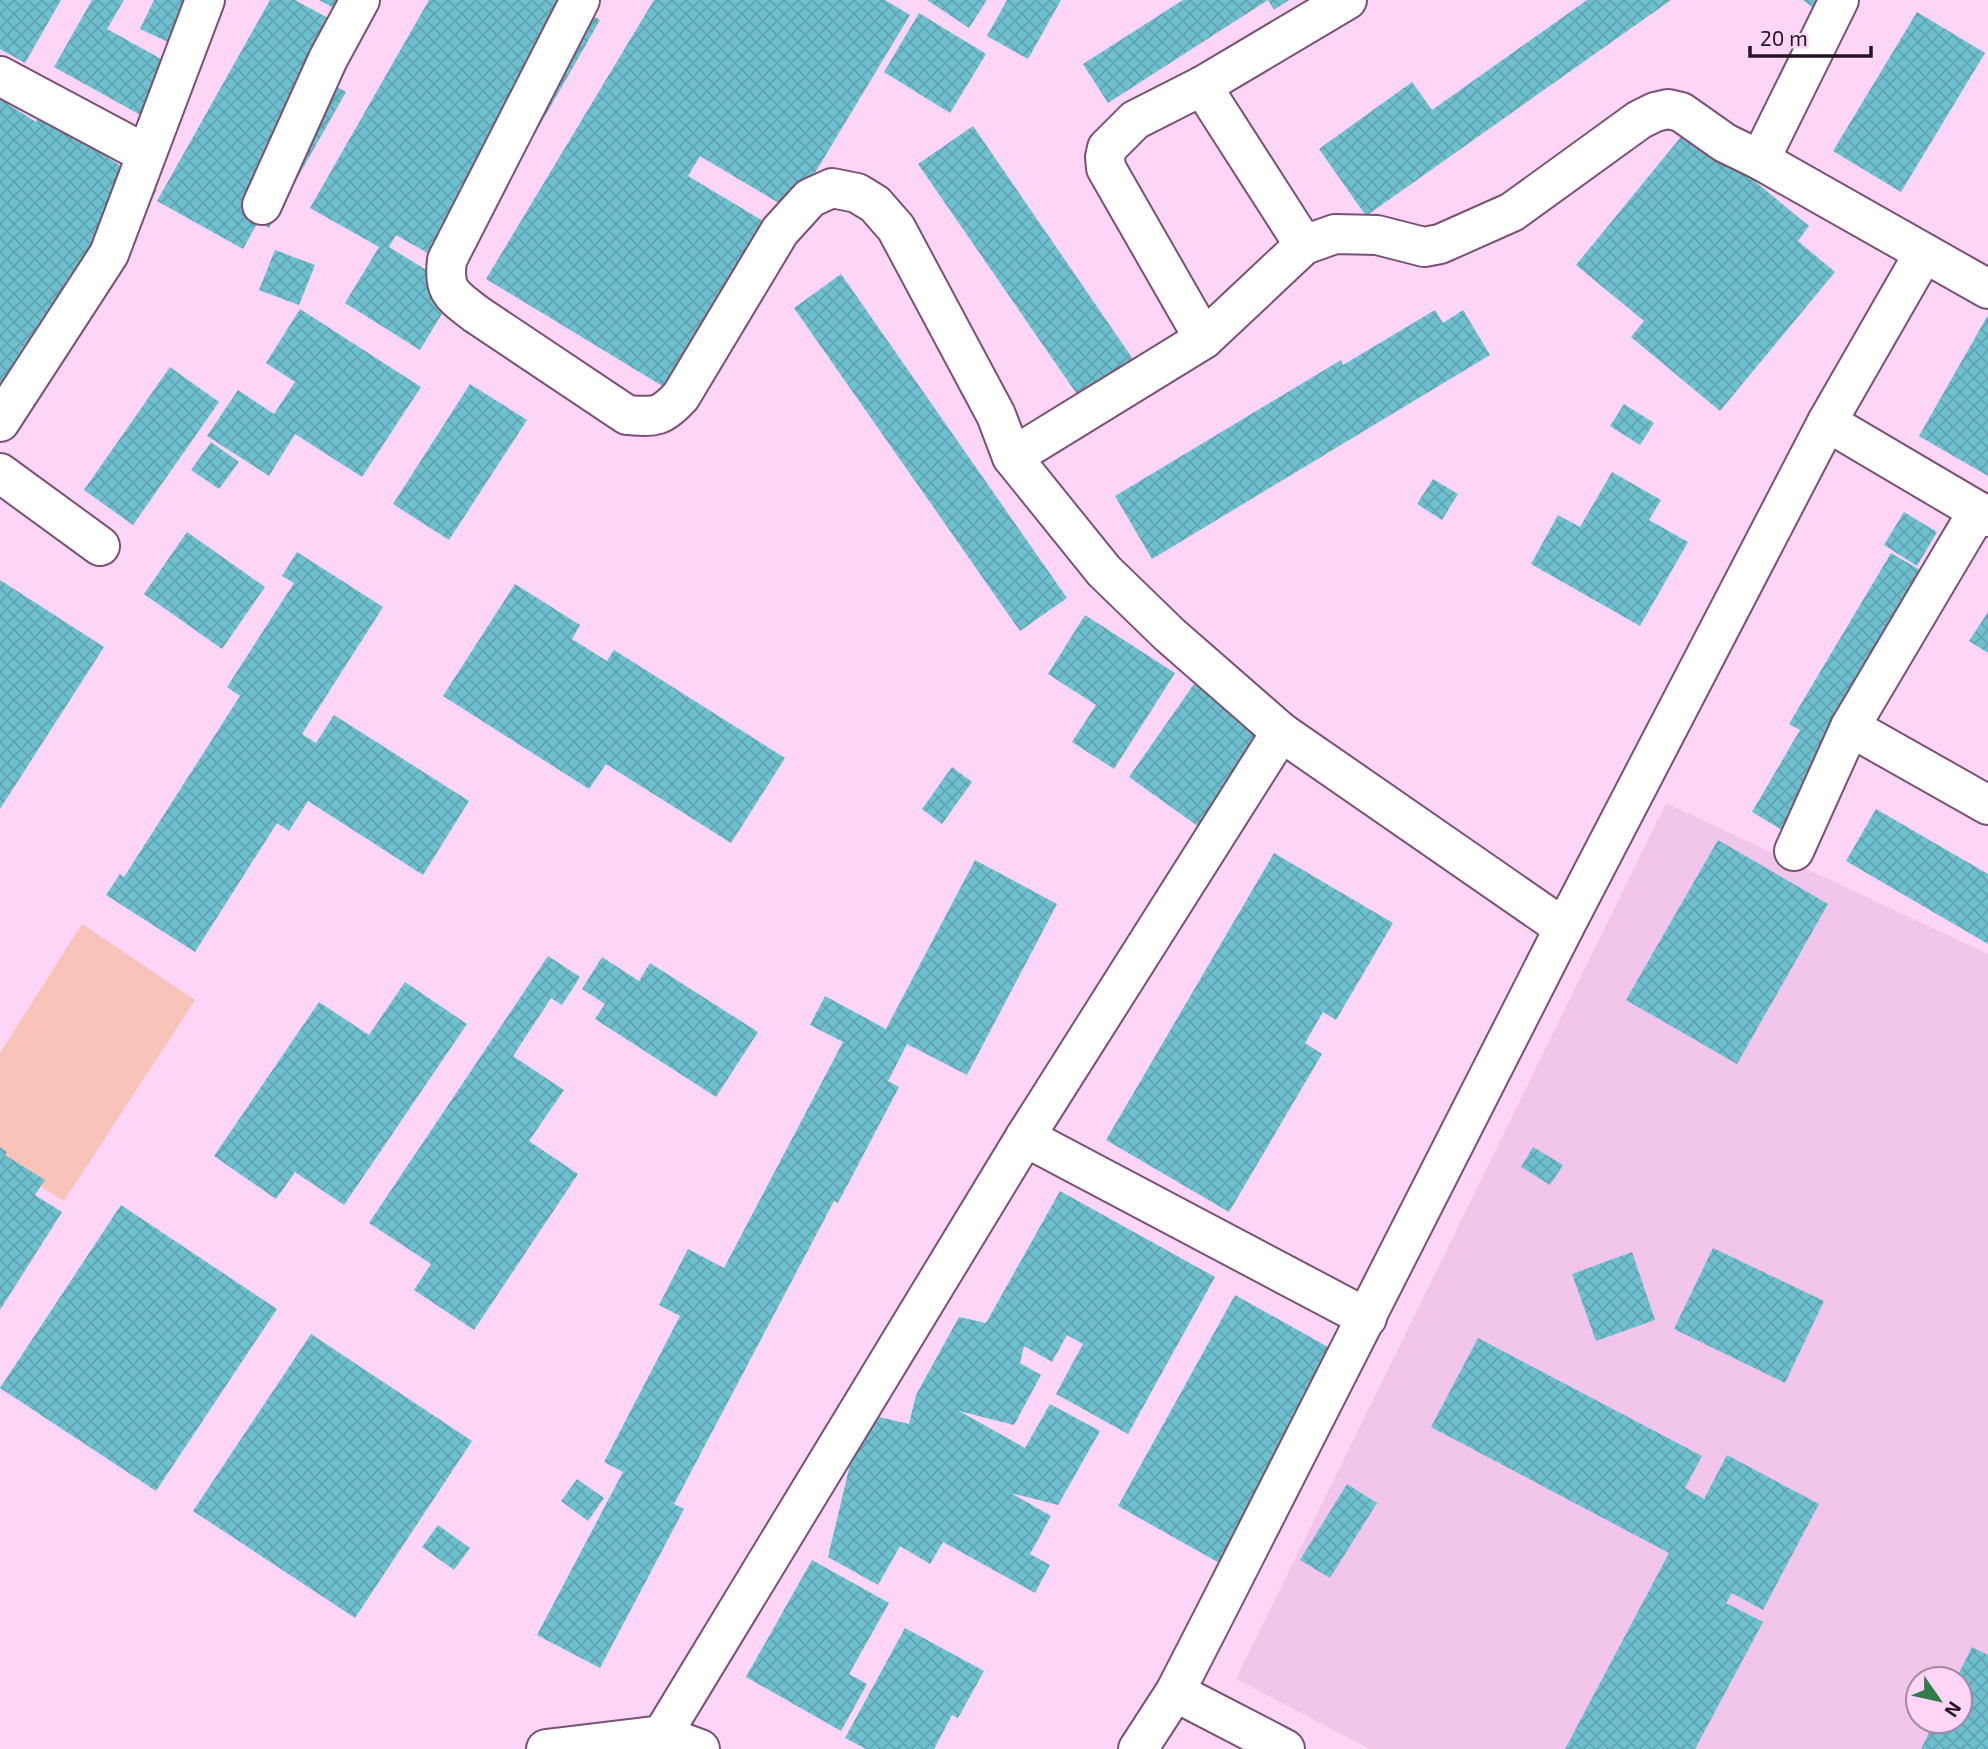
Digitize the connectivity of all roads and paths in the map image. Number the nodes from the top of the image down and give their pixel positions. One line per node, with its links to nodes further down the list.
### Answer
1 (205, 0): 8 (street)
2 (360, 0): 10 (street)
3 (579, 0): 17 (street)
4 (1347, 0): 7 (street)
5 (1839, 0): 9 (street)
6 (0, 76): 8 (street)
7 (1202, 86): 11 (street); 14 (street)
8 (146, 154): 15 (street)
9 (1760, 160): 11 (street); 12 (street)
10 (262, 205)
11 (1304, 245): 14 (street)
12 (1924, 253): 13 (street); 16 (street)
13 (1988, 289)
14 (1204, 339): 17 (street)
15 (0, 422)
16 (1827, 422): 19 (street); 25 (street)
17 (1012, 457): 22 (street)
18 (0, 473): 20 (street)
19 (1983, 514): 21 (street)
20 (100, 546)
21 (1850, 727): 23 (street); 24 (street)
22 (1281, 732): 25 (street); 26 (street)
23 (1988, 805)
24 (1794, 851)
25 (1564, 928): 27 (street)
26 (1025, 1138): 27 (street); 29 (street)
27 (1367, 1318): 28 (street)
28 (1175, 1692): 32 (street); 33 (street)
29 (662, 1735): 30 (street); 31 (street)
30 (546, 1749)
31 (699, 1749)
32 (1138, 1749)
33 (1285, 1749)

